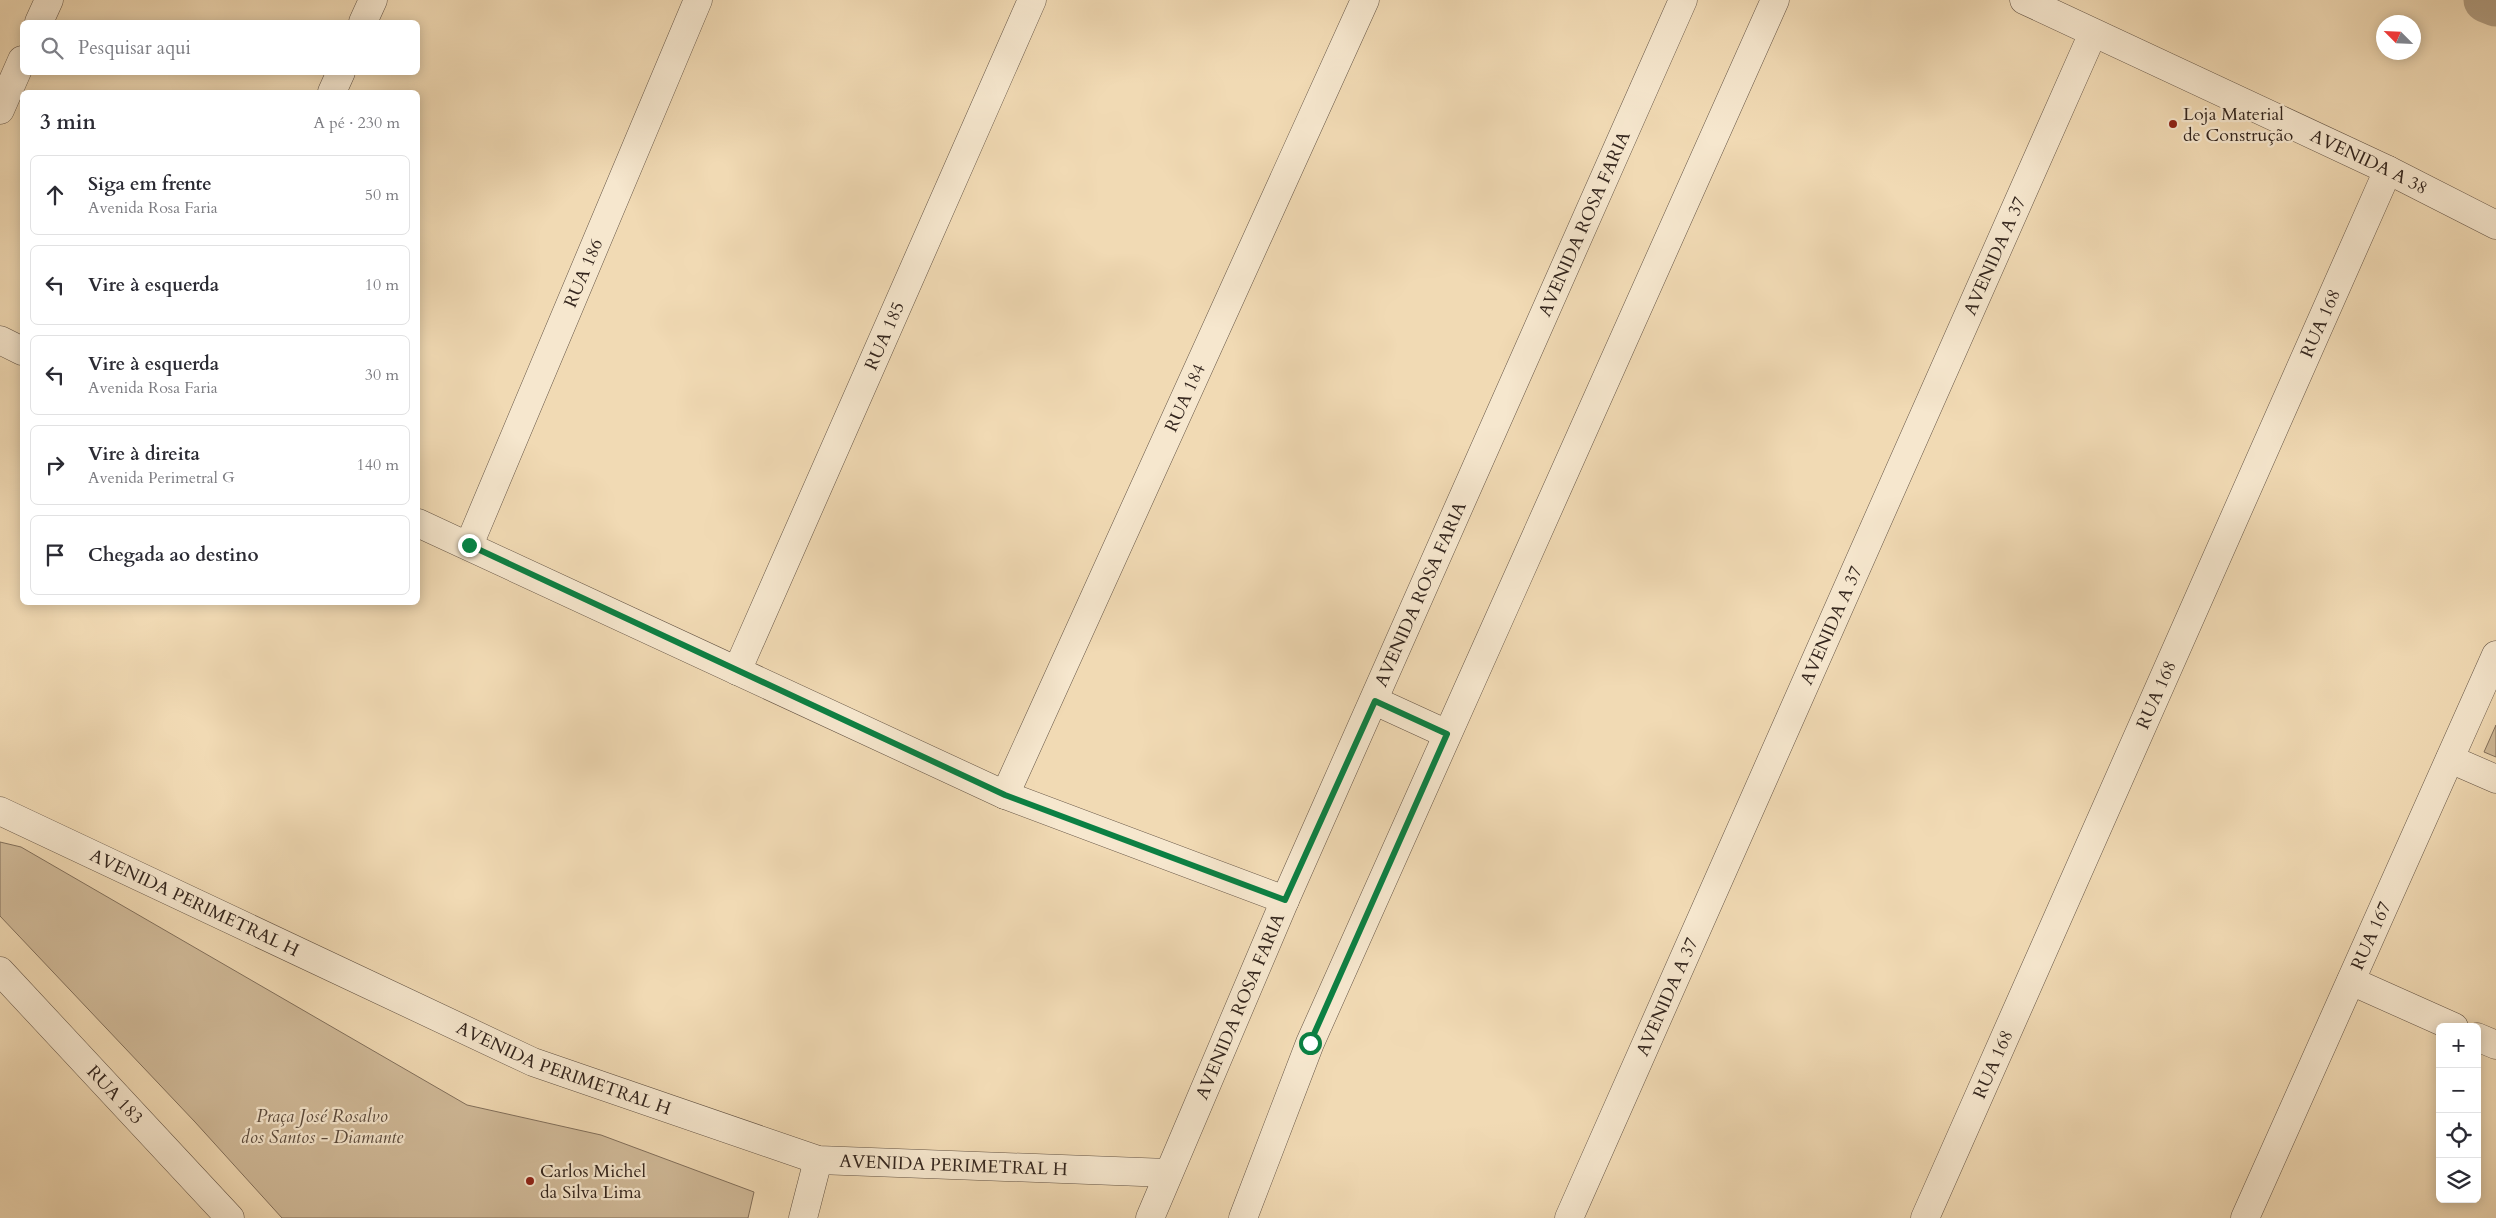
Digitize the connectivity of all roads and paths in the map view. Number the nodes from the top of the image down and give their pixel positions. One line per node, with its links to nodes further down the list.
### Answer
1 (49, 0): 9 (street)
2 (373, 0): 10 (street)
3 (698, 0): 21 (street, RUA 186)
4 (1032, 0): 23 (street, RUA 185)
5 (1365, 0): 28 (street, RUA 184)
6 (1683, 0): 24 (street, AVENIDA ROSA FARIA)
7 (1775, 0): 25 (street)
8 (2024, 0): 11 (street, AVENIDA A 38)
9 (40, 20)
10 (364, 20)
11 (2093, 33): 16 (street, AVENIDA A 38); 42 (street, AVENIDA A 37)
12 (20, 65): 15 (street)
13 (340, 75): 14 (street)
14 (333, 90)
15 (0, 110)
16 (2388, 170): 17 (street, AVENIDA A 38); 43 (street, RUA 168)
17 (2496, 224)
18 (0, 340): 19 (street)
19 (20, 349)
20 (420, 524): 21 (street)
21 (469, 545): 23 (street)
22 (2496, 655): 26 (street, RUA 167)
23 (736, 671): 28 (street)
24 (1375, 701): 25 (street); 30 (street, AVENIDA ROSA FARIA)
25 (1447, 734): 41 (street)
26 (2450, 759): 27 (street); 32 (street, RUA 167)
27 (2496, 779)
28 (1005, 795): 30 (street)
29 (0, 811): 36 (street, AVENIDA PERIMETRAL H)
30 (1285, 900): 37 (street, AVENIDA ROSA FARIA)
31 (0, 971): 38 (street, RUA 183)
32 (2350, 981): 33 (street); 44 (street, RUA 167)
33 (2445, 1023)
34 (2481, 1039): 35 (street)
35 (2496, 1045)
36 (818, 1160): 37 (street, AVENIDA PERIMETRAL H); 39 (street)
37 (1168, 1173): 40 (street, AVENIDA ROSA FARIA)
38 (230, 1218)
39 (803, 1218)
40 (1150, 1218)
41 (1243, 1218)
42 (1569, 1218)
43 (1925, 1218)
44 (2245, 1218)

